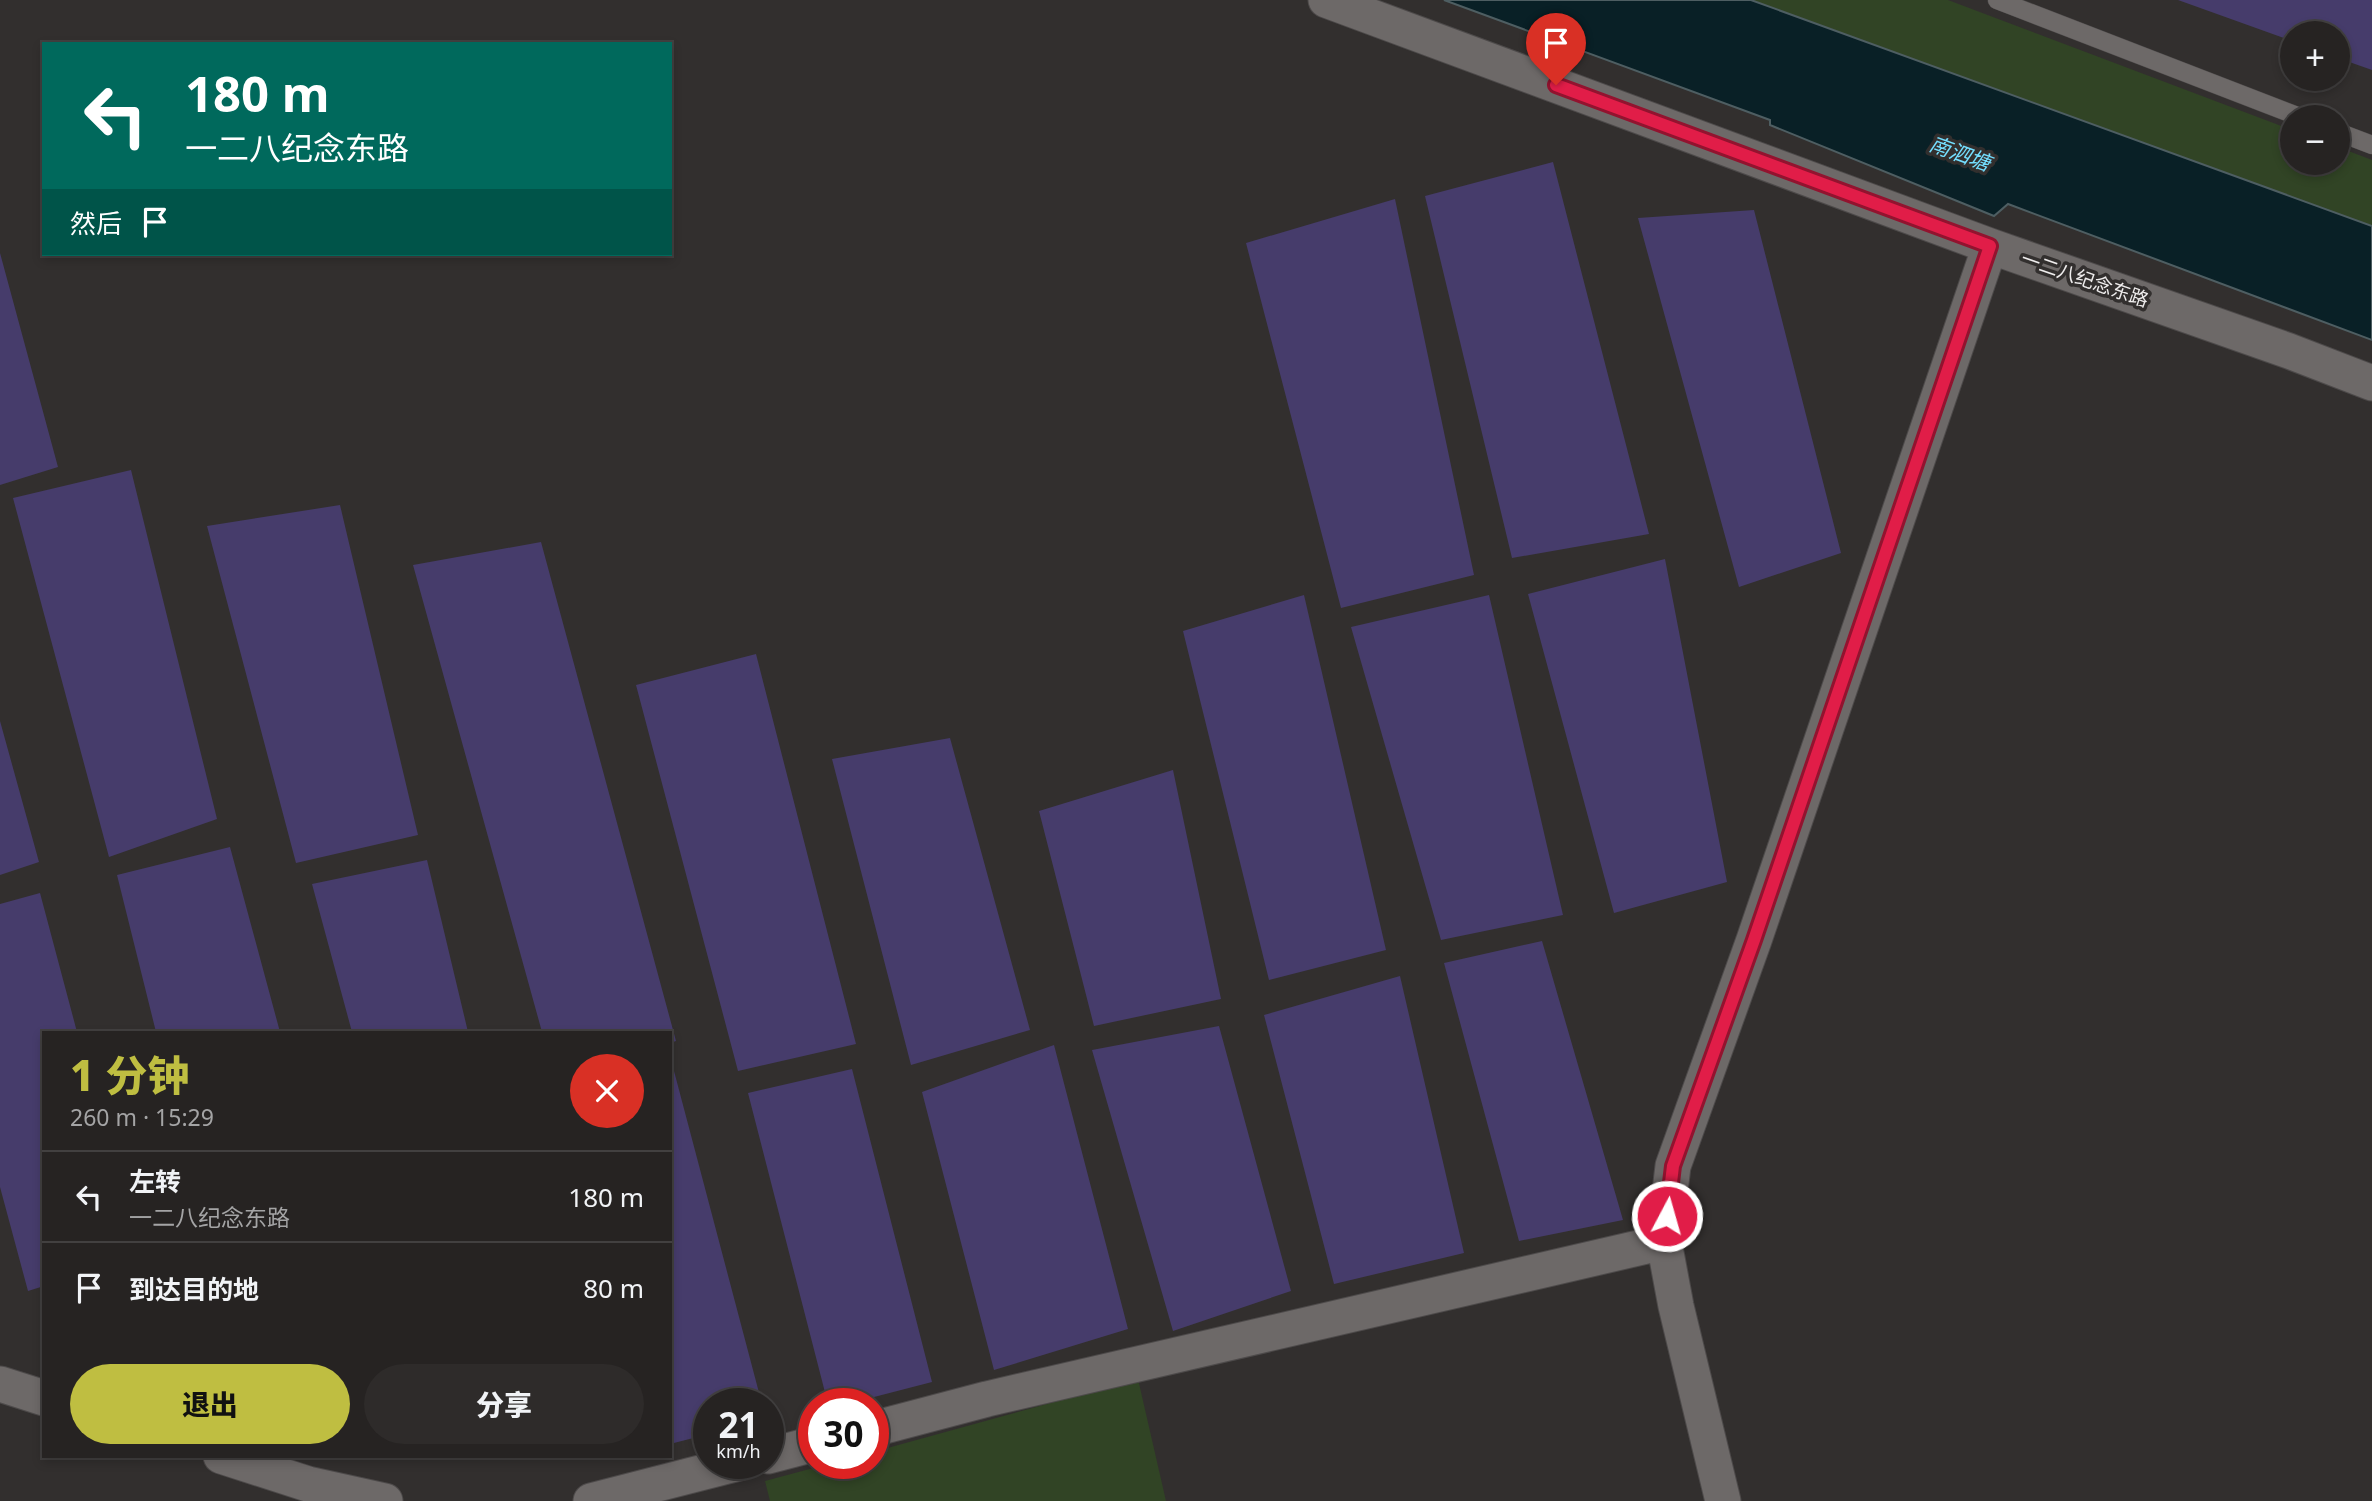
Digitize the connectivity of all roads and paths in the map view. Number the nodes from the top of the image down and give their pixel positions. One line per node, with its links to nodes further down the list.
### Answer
1 (1326, 0): 6 (street, 一二八纪念东路)
2 (1997, 0): 3 (lane)
3 (2280, 109)
4 (2350, 137): 5 (lane)
5 (2372, 145)
6 (1990, 246): 7 (street, 一二八纪念东路); 8 (street)
7 (2372, 383)
8 (1664, 1242): 11 (street); 16 (street)
9 (0, 1384): 10 (street)
10 (42, 1397)
11 (889, 1425)
12 (227, 1458): 14 (street)
13 (693, 1475): 15 (street)
14 (385, 1501)
15 (592, 1501)
16 (1723, 1501)

